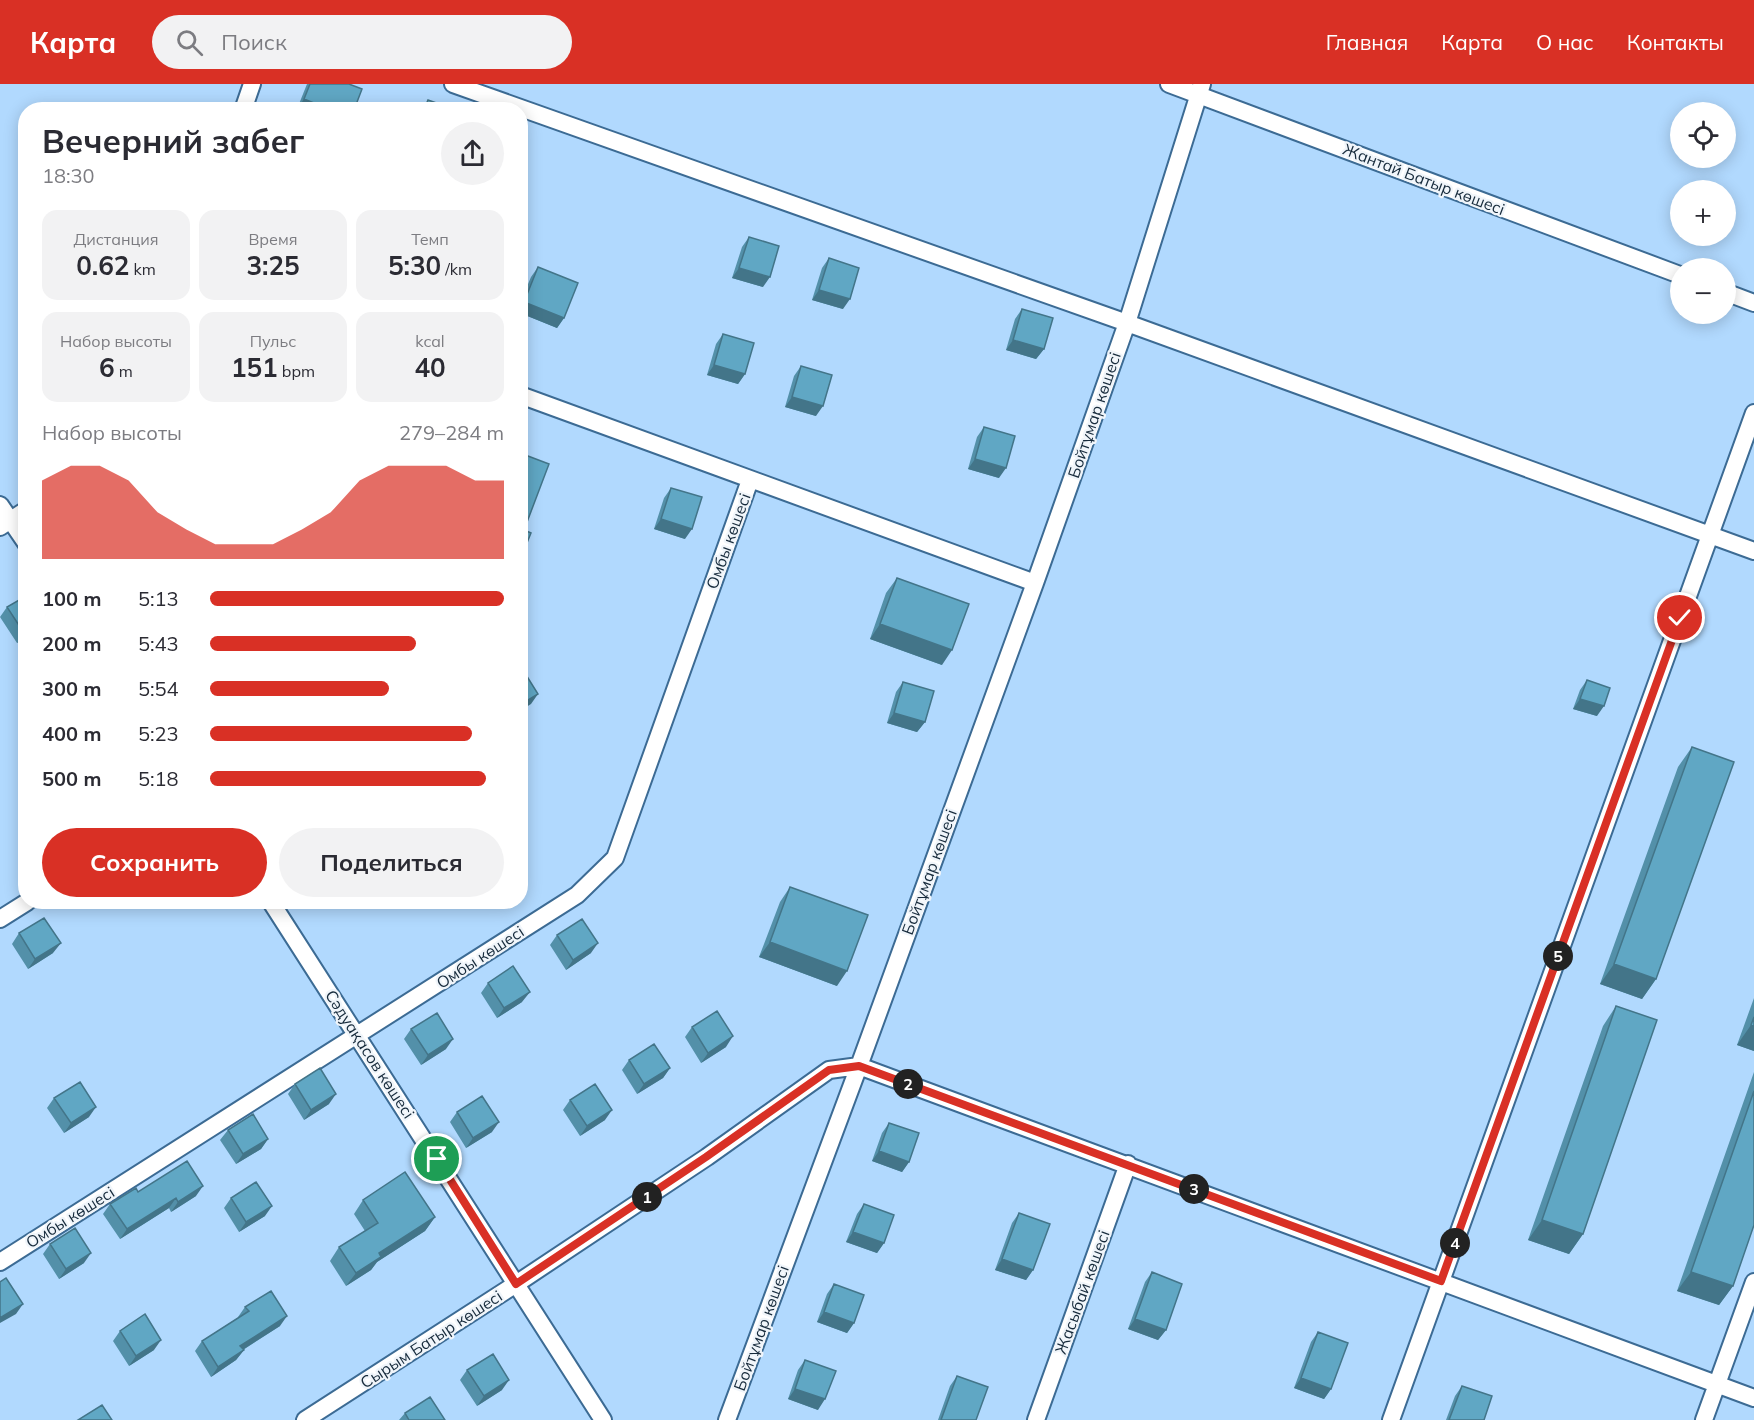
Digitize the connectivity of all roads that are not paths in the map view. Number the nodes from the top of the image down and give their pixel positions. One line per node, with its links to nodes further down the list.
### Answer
1 (252, 84): 5 (street)
2 (453, 84): 6 (street)
3 (1169, 84): 4 (street, Жантай Батыр көшесі)
4 (1200, 89): 8 (street, Жантай Батыр көшесі); 11 (street, Бойтұмар көшесі)
5 (246, 102)
6 (504, 102)
7 (528, 111): 11 (street)
8 (1670, 271)
9 (1736, 296): 10 (street)
10 (1754, 303)
11 (1126, 323): 19 (street); 21 (street, Бойтұмар көшесі)
12 (528, 398): 14 (street)
13 (1754, 413): 19 (street)
14 (750, 480): 21 (street); 25 (street, Омбы көшесі)
15 (0, 506): 17 (street)
16 (18, 515): 17 (street)
17 (5, 524): 18 (street)
18 (18, 536)
19 (1710, 536): 20 (street); 29 (street)
20 (1754, 551)
21 (1035, 583): 26 (street, Бойтұмар көшесі)
22 (18, 908): 24 (street)
23 (276, 909): 25 (street, Сәдуақасов көшесі)
24 (0, 919)
25 (358, 1035): 28 (street, Омбы көшесі); 31 (street, Сәдуақасов көшесі)
26 (859, 1066): 27 (street); 31 (street, Сырым Батыр көшесі); 36 (street, Бойтұмар көшесі)
27 (1128, 1164): 29 (street); 37 (street, Жасыбай көшесі)
28 (0, 1262)
29 (1441, 1281): 32 (street); 38 (street)
30 (1754, 1282): 32 (street)
31 (516, 1284): 34 (street, Сырым Батыр көшесі); 35 (street, Сәдуақасов көшесі)
32 (1717, 1384): 33 (street); 39 (street)
33 (1754, 1398)
34 (305, 1420)
35 (603, 1420)
36 (727, 1420)
37 (1036, 1420)
38 (1391, 1420)
39 (1704, 1420)

